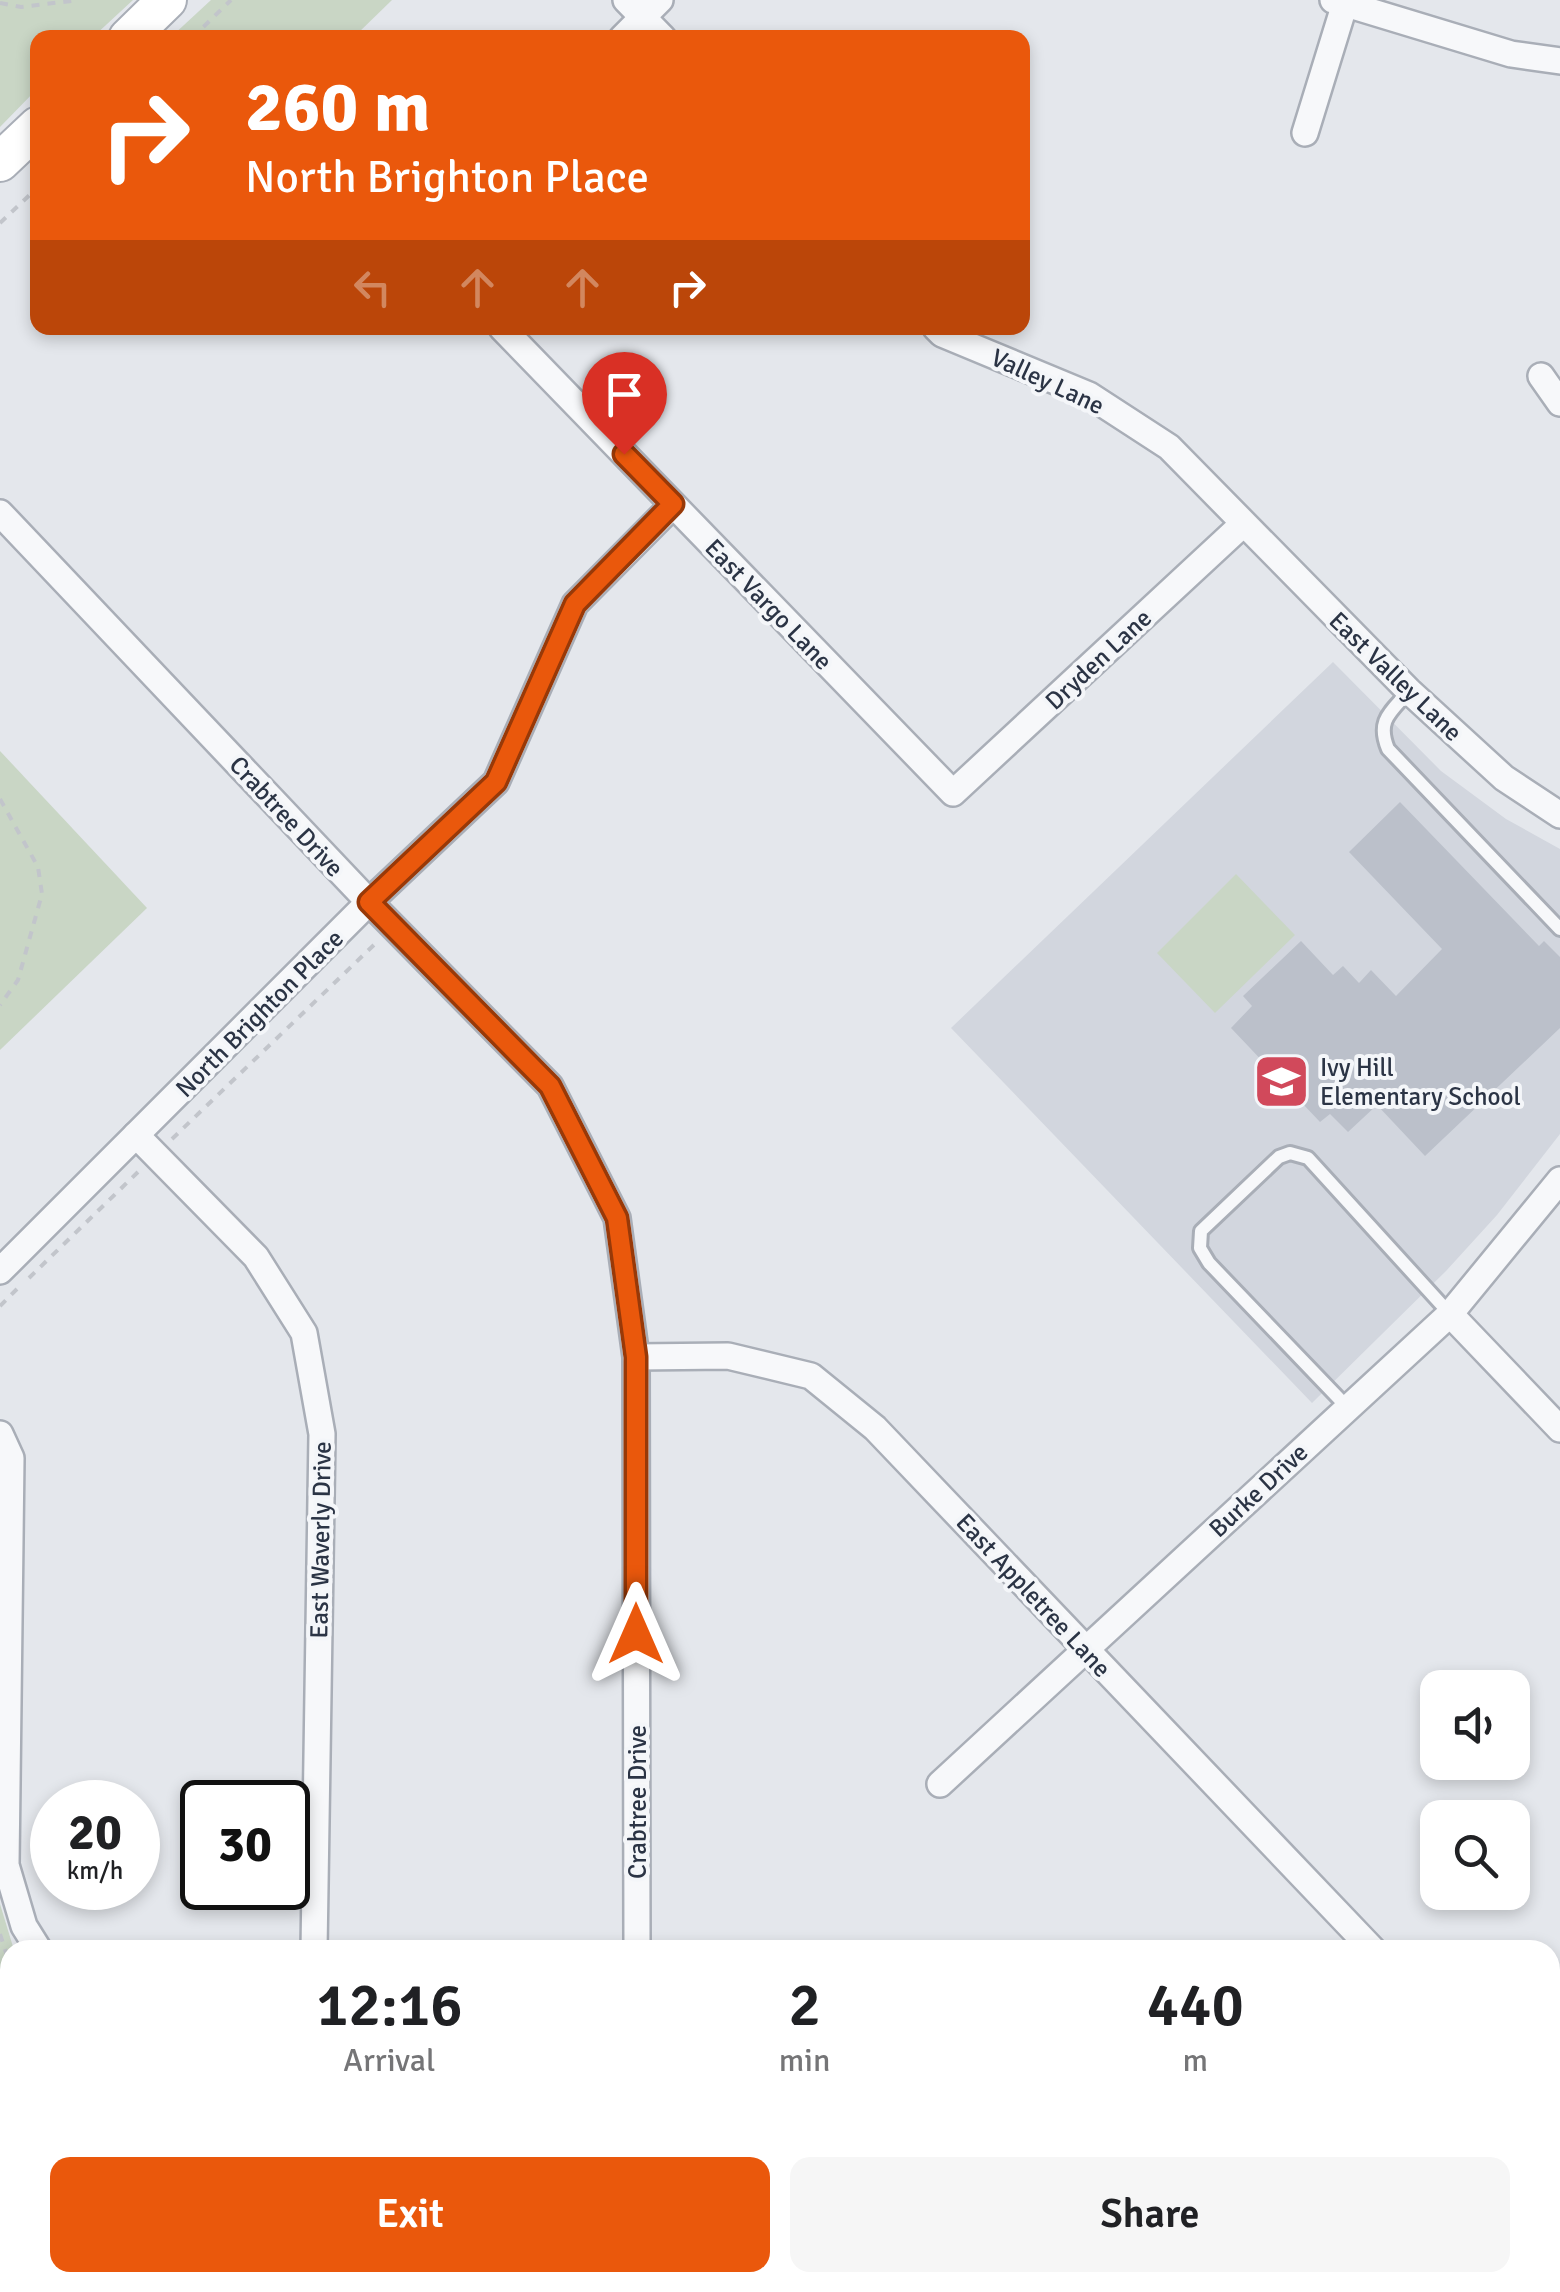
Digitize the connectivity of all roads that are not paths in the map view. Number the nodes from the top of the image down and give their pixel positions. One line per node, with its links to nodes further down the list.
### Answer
1 (167, 0): 4 (main road)
2 (1341, 1): 7 (street); 8 (street)
3 (643, 6): 5 (street); 6 (street)
4 (136, 30)
5 (627, 30)
6 (658, 30)
7 (1560, 61)
8 (1305, 133)
9 (30, 134): 10 (main road)
10 (0, 162)
11 (509, 335): 15 (street, East Vargo Lane)
12 (944, 335): 17 (street, Valley Lane)
13 (1542, 376): 14 (street)
14 (1560, 402)
15 (673, 504): 19 (street, East Vargo Lane); 21 (street, North Brighton Place)
16 (0, 513): 21 (street, Crabtree Drive)
17 (1243, 524): 18 (street, East Valley Lane); 19 (street, Dryden Lane)
18 (1409, 691): 20 (street, East Valley Lane); 22 (lane)
19 (953, 793)
20 (1560, 814)
21 (369, 902): 23 (street, North Brighton Place); 27 (street, Crabtree Drive)
22 (1560, 930)
23 (136, 1136): 25 (street, North Brighton Place); 34 (street, East Waverly Drive)
24 (1560, 1180): 26 (street, Burke Drive)
25 (0, 1270)
26 (1450, 1314): 28 (street, Burke Drive); 28 (lane); 29 (street)
27 (636, 1357): 31 (street, East Appletree Lane); 35 (street, Crabtree Drive)
28 (1348, 1408): 31 (street, Burke Drive)
29 (1560, 1430)
30 (0, 1434): 33 (street)
31 (1085, 1650): 32 (street, Burke Drive); 36 (street, East Appletree Lane)
32 (940, 1784)
33 (33, 1940)
34 (314, 1940)
35 (637, 1940)
36 (1363, 1940)

